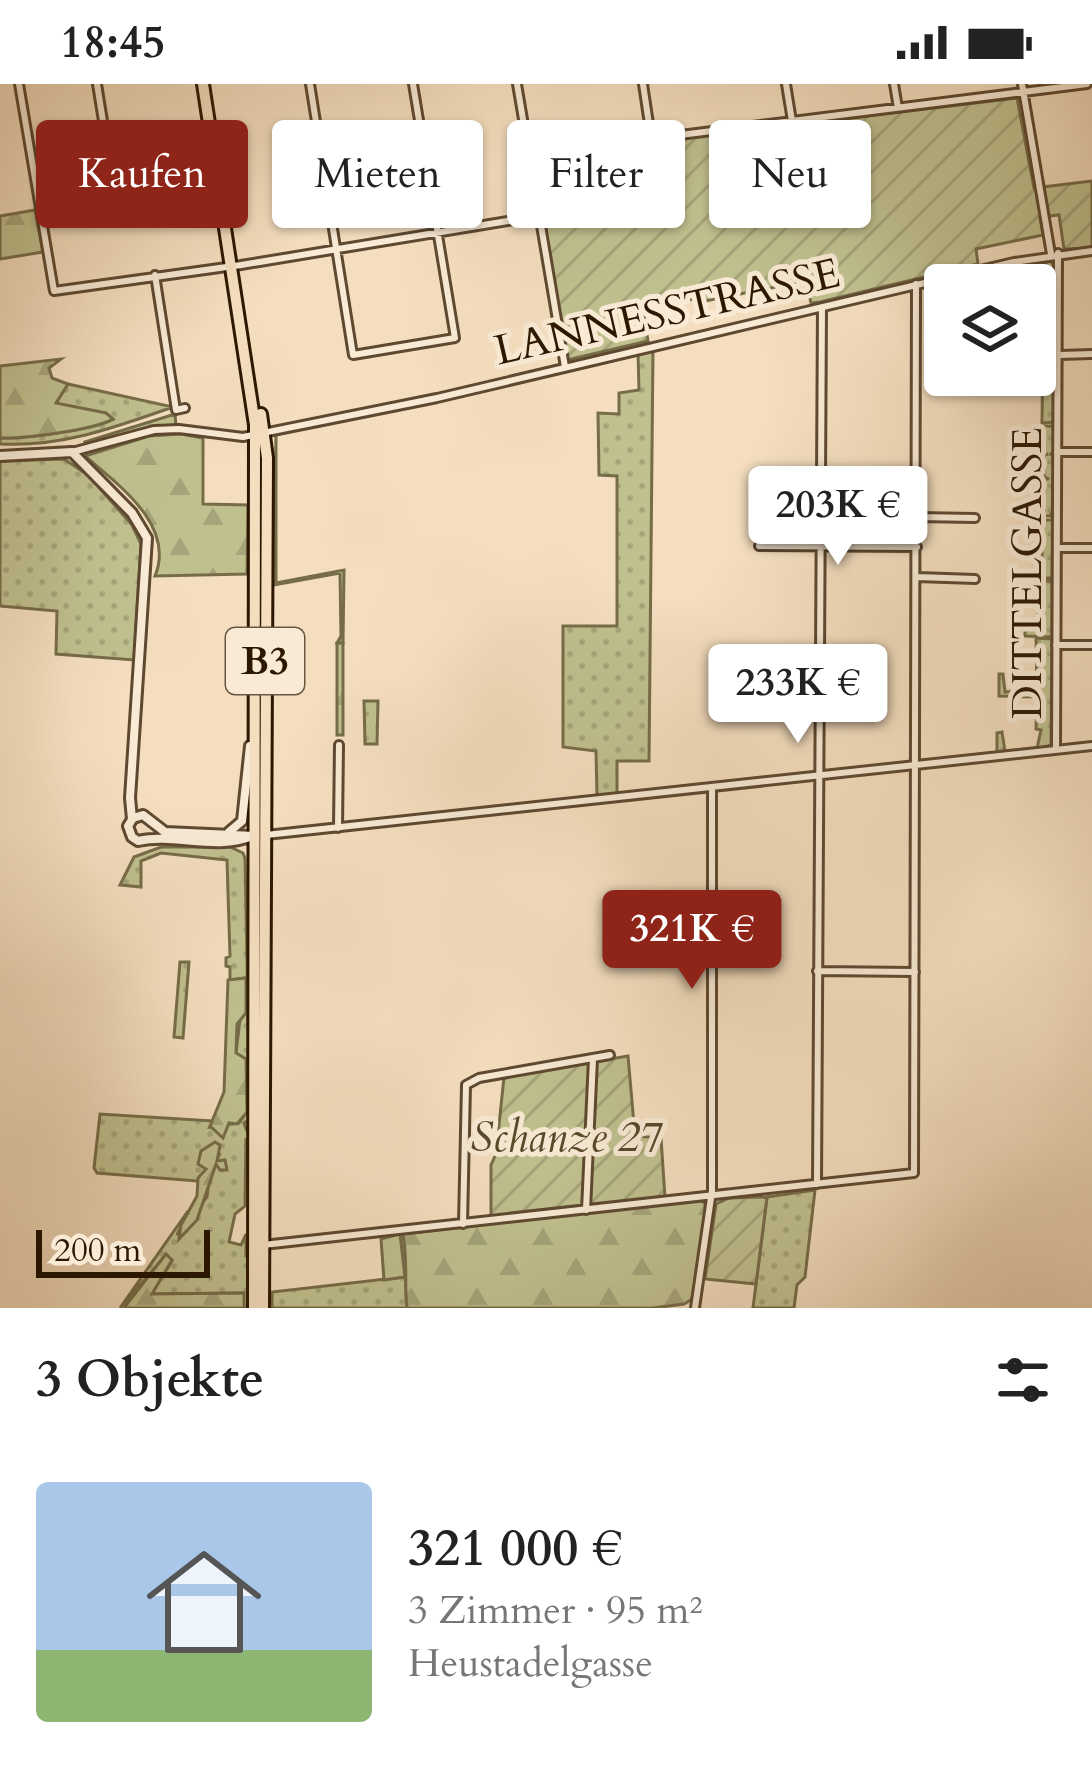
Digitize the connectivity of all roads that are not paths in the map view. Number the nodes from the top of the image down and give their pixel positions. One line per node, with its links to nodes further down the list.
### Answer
1 (20, 84): 19 (street)
2 (97, 84): 13 (street)
3 (203, 84): 14 (main road, B3)
4 (310, 84): 25 (street)
5 (413, 84): 24 (street)
6 (517, 84): 15 (street)
7 (643, 84): 16 (street)
8 (786, 84): 17 (street)
9 (894, 84): 12 (street)
10 (1087, 84): 11 (street)
11 (1023, 88): 12 (street); 27 (street, DITTELGASSE)
12 (898, 108): 18 (street)
13 (103, 120)
14 (210, 120)
15 (523, 120)
16 (648, 120)
17 (792, 120)
18 (800, 120)
19 (36, 182)
20 (507, 221): 24 (street)
21 (44, 228): 29 (street)
22 (228, 228): 28 (main road, B3)
23 (540, 228): 34 (street)
24 (438, 232): 25 (street); 25 (street)
25 (337, 249): 28 (street)
26 (1092, 251): 27 (street, LANNESSTRASSE)
27 (1055, 254): 30 (street, LANNESSTRASSE); 33 (street, DITTELGASSE)
28 (233, 264): 29 (street); 36 (main road, B3)
29 (155, 275): 35 (street)
30 (916, 284): 31 (street, LANNESSTRASSE); 41 (street)
31 (822, 307): 34 (street, LANNESSTRASSE); 44 (street)
32 (1092, 354): 33 (street)
33 (1058, 355): 38 (street, DITTELGASSE)
34 (565, 367): 36 (street, LANNESSTRASSE)
35 (185, 408)
36 (260, 433): 37 (street, LANNESSTRASSE); 52 (main road, B3); 62 (main road, B3)
37 (72, 452): 40 (street); 59 (street)
38 (1057, 452): 39 (street); 46 (street, DITTELGASSE)
39 (1092, 452)
40 (0, 456)
41 (917, 517): 42 (street); 45 (street)
42 (975, 518)
43 (759, 546): 44 (street)
44 (820, 547): 45 (street); 57 (street)
45 (917, 547): 48 (street)
46 (1057, 548): 47 (street); 50 (street, DITTELGASSE)
47 (1092, 548)
48 (916, 577): 49 (street); 56 (street)
49 (975, 579)
50 (1056, 645): 51 (street); 55 (street, DITTELGASSE)
51 (1092, 645)
52 (255, 718): 62 (main road, B3); 63 (street)
53 (339, 746): 61 (street)
54 (1092, 746): 55 (street)
55 (1056, 750): 56 (street)
56 (916, 766): 57 (street); 67 (street)
57 (819, 777): 58 (street); 66 (street)
58 (712, 788): 61 (street); 71 (street)
59 (137, 817): 60 (street); 64 (street)
60 (152, 822): 63 (street); 64 (street)
61 (338, 828): 62 (street)
62 (258, 836): 63 (street); 65 (main road, B3); 74 (main road, B3)
63 (225, 837): 64 (street); 65 (street)
64 (148, 838)
65 (253, 862): 74 (main road, B3)
66 (818, 971): 67 (street); 70 (street)
67 (915, 972): 70 (street)
68 (610, 1055): 69 (street)
69 (593, 1059): 72 (street); 73 (street)
70 (817, 1184): 71 (street)
71 (711, 1198): 72 (street); 77 (street)
72 (586, 1210): 73 (street)
73 (463, 1224): 74 (street)
74 (259, 1245): 75 (main road, B3); 76 (main road, B3)
75 (254, 1308)
76 (263, 1308)
77 (695, 1308)

